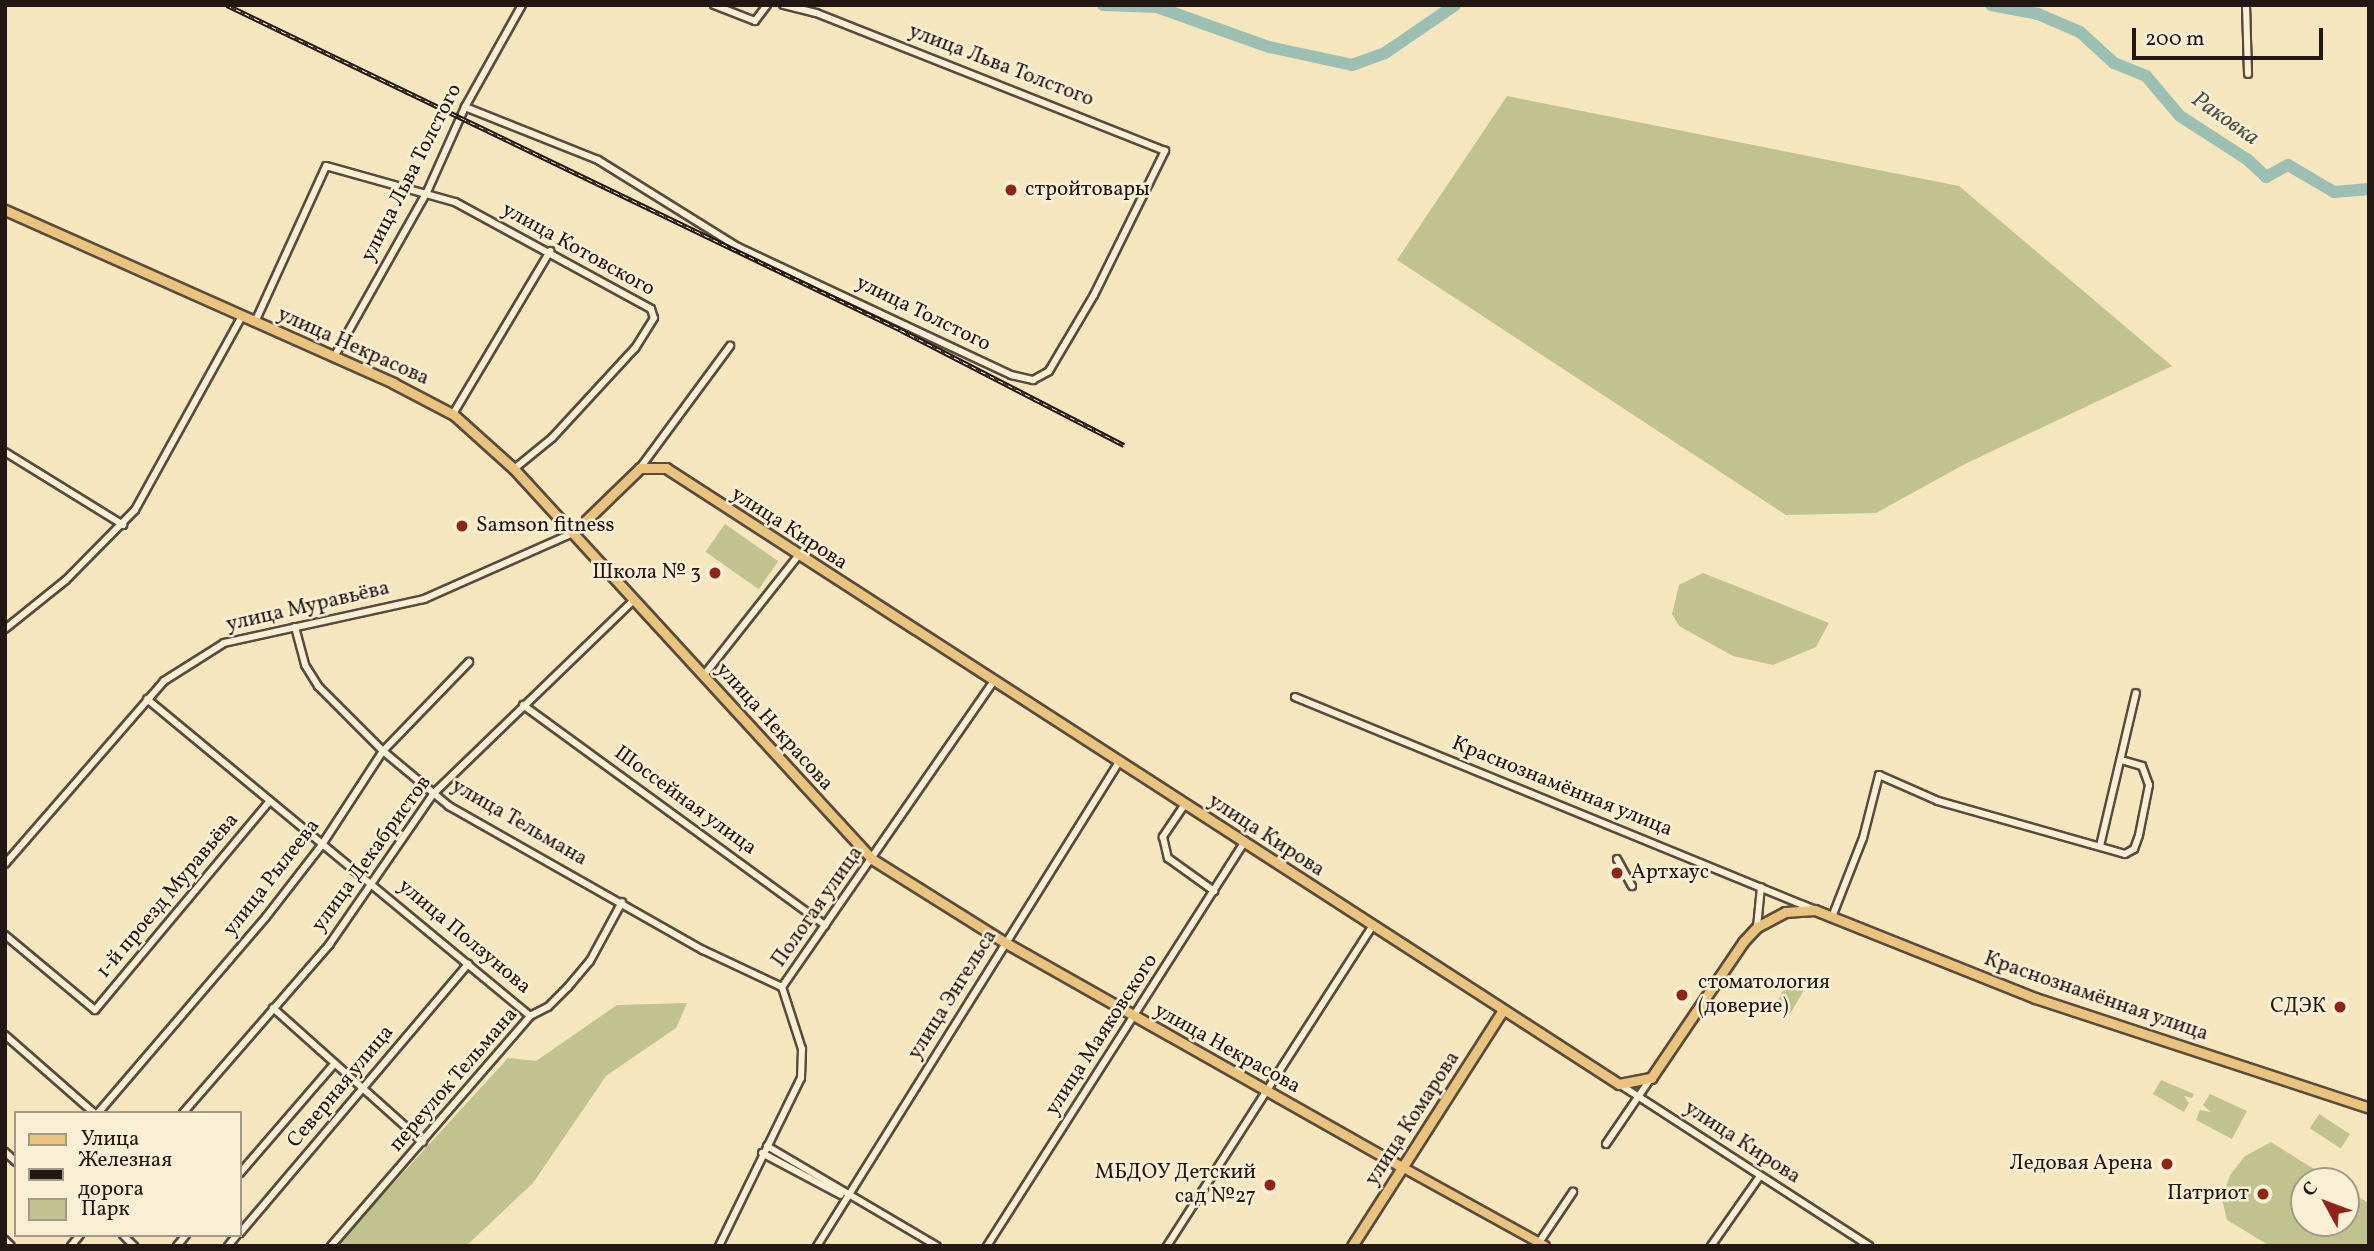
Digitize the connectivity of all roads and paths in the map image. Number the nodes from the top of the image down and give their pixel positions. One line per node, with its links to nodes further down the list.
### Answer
1 (522, 5): 7 (street, улица Льва Толстого)
2 (714, 5): 3 (street)
3 (767, 5)
4 (783, 5): 8 (street, улица Льва Толстого)
5 (2246, 5): 6 (street)
6 (2248, 74)
7 (465, 107): 8 (street, улица Толстого); 9 (street, улица Льва Толстого)
8 (1166, 151)
9 (427, 192): 11 (street, улица Котовского); 13 (street, улица Котовского); 15 (street, улица Льва Толстого)
10 (5, 210): 12 (highway, улица Некрасова)
11 (550, 251): 16 (street); 19 (street, улица Котовского)
12 (242, 316): 13 (highway, улица Некрасова); 20 (street)
13 (255, 322): 15 (highway, улица Некрасова)
14 (730, 346): 18 (street)
15 (334, 357): 16 (highway, улица Некрасова)
16 (453, 414): 19 (highway, улица Некрасова)
17 (5, 452): 20 (street)
18 (640, 468): 21 (highway); 22 (highway, улица Кирова)
19 (514, 469): 21 (highway, улица Некрасова)
20 (123, 525): 25 (street)
21 (573, 533): 23 (highway, улица Некрасова); 24 (street, улица Муравьёва)
22 (798, 556): 27 (street); 28 (highway, улица Кирова)
23 (634, 600): 27 (highway, улица Некрасова); 32 (street, улица Декабристов)
24 (295, 626): 31 (street, улица Муравьёва); 33 (street, улица Тельмана)
25 (5, 629)
26 (469, 662): 33 (street, улица Рылеева)
27 (704, 675): 42 (highway, улица Некрасова)
28 (993, 682): 35 (highway, улица Кирова); 42 (street, Пологая улица)
29 (2136, 693): 34 (street)
30 (1295, 697): 47 (street, Краснознамённая улица)
31 (147, 699): 37 (street, улица Ползунова); 44 (street, улица Муравьёва)
32 (523, 705): 36 (street, улица Декабристов); 52 (street, Шоссейная улица)
33 (383, 751): 36 (street, улица Тельмана); 40 (street, улица Рылеева)
34 (2121, 760): 41 (street); 41 (street)
35 (1119, 762): 38 (highway, улица Кирова); 56 (street, улица Энгельса)
36 (433, 794): 45 (street, улица Декабристов); 49 (street, улица Тельмана)
37 (268, 803): 40 (street, улица Ползунова); 55 (street, 1-й проезд Муравьёва)
38 (1185, 804): 39 (highway, улица Кирова); 48 (street)
39 (1244, 842): 48 (street, улица Маяковского); 53 (highway, улица Кирова)
40 (321, 846): 45 (street, улица Ползунова); 72 (street, улица Рылеева)
41 (2100, 846): 51 (street)
42 (872, 859): 52 (street, Пологая улица); 56 (highway, улица Некрасова)
43 (1618, 859): 46 (street)
44 (5, 864)
45 (373, 884): 57 (street, улица Ползунова); 59 (street, улица Декабристов)
46 (1632, 886)
47 (1761, 887): 50 (street, Краснознамённая улица); 54 (street)
48 (1214, 891): 62 (street, улица Маяковского)
49 (622, 902): 58 (street, улица Тельмана); 61 (street, переулок Тельмана)
50 (1815, 910): 51 (highway, Краснознамённая улица); 54 (highway, Краснознамённая улица)
51 (1832, 917): 70 (highway, Краснознамённая улица)
52 (825, 925): 58 (street, Пологая улица)
53 (1372, 927): 60 (highway, улица Кирова); 68 (street)
54 (1757, 927): 65 (highway)
55 (5, 935)
56 (1006, 943): 62 (highway, улица Некрасова); 82 (street, улица Энгельса)
57 (468, 964): 61 (street, улица Ползунова); 67 (street, Северная улица)
58 (782, 987): 76 (street, Пологая улица)
59 (273, 1008): 64 (street); 73 (street, улица Декабристов)
60 (1503, 1010): 66 (highway, улица Кирова); 78 (highway, улица Комарова)
61 (530, 1016): 74 (street, переулок Тельмана)
62 (1135, 1017): 68 (highway, улица Некрасова); 91 (street, улица Маяковского)
63 (5, 1035): 71 (street)
64 (335, 1063): 67 (street); 79 (street)
65 (1651, 1078): 66 (highway); 69 (street)
66 (1619, 1084): 69 (street, улица Кирова)
67 (364, 1089): 74 (street); 83 (street, Северная улица)
68 (1269, 1092): 78 (highway, улица Некрасова); 92 (street)
69 (1638, 1096): 75 (street); 80 (street, улица Кирова)
70 (2369, 1108)
71 (94, 1111)
72 (98, 1111)
73 (185, 1111)
74 (423, 1142): 87 (street, переулок Тельмана)
75 (1606, 1144)
76 (767, 1146): 77 (street, Пологая улица); 82 (street)
77 (762, 1153): 82 (street); 88 (street, Пологая улица)
78 (1402, 1167): 85 (main road, улица Некрасова); 93 (highway, улица Комарова)
79 (242, 1171)
80 (1760, 1176): 94 (street); 95 (street, улица Кирова)
81 (1573, 1192): 85 (street)
82 (847, 1197): 89 (street, улица Энгельса); 90 (street)
83 (242, 1231)
84 (5, 1240): 86 (street)
85 (1540, 1245)
86 (11, 1246)
87 (331, 1246)
88 (719, 1246)
89 (817, 1246)
90 (937, 1246)
91 (987, 1246)
92 (1167, 1246)
93 (1352, 1246)
94 (1711, 1246)
95 (1869, 1246)

